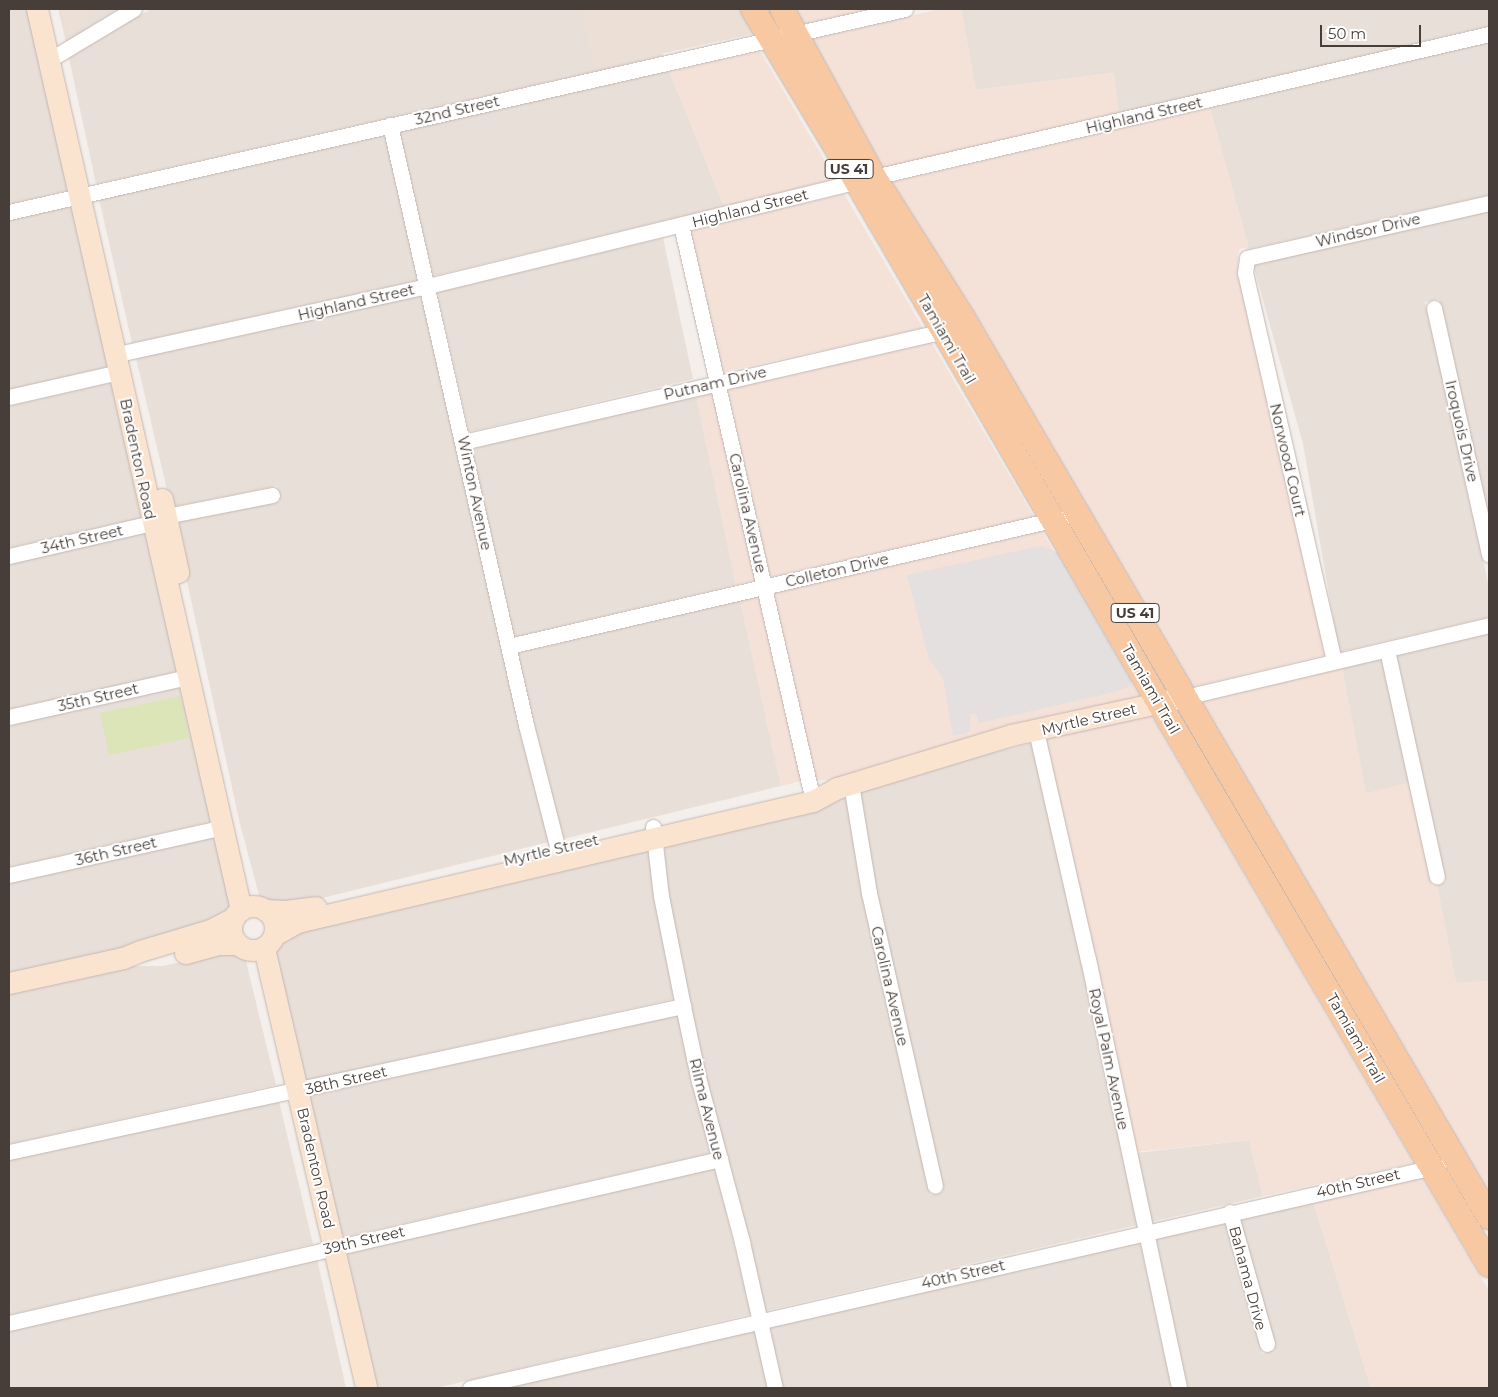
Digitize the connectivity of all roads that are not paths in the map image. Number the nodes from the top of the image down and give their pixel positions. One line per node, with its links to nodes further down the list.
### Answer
1 (37, 9): 10 (street, Bradenton Road)
2 (51, 9): 10 (street, Bradenton Road)
3 (134, 9): 10 (street)
4 (753, 9): 9 (main road, Tamiami Trail / US 41)
5 (782, 9): 7 (main road, Tamiami Trail / US 41)
6 (904, 9): 7 (street, 32nd Street)
7 (797, 34): 9 (street, 32nd Street); 12 (main road, Tamiami Trail / US 41)
8 (1489, 34): 12 (street, Highland Street)
9 (771, 40): 11 (street, 32nd Street); 12 (main road, Tamiami Trail / US 41)
10 (55, 57): 13 (street, Bradenton Road)
11 (390, 125): 13 (street, 32nd Street); 18 (street, Winton Avenue)
12 (866, 180): 16 (street, Highland Street); 20 (main road, Tamiami Trail / US 41); 21 (main road, Tamiami Trail / US 41)
13 (84, 194): 15 (street, 32nd Street); 22 (street, Bradenton Road); 23 (street, Bradenton Road)
14 (1489, 203): 17 (street, Windsor Drive)
15 (9, 212)
16 (682, 225): 18 (street, Highland Street); 24 (street, Carolina Avenue)
17 (1246, 258): 37 (street, Norwood Court)
18 (428, 286): 22 (street, Highland Street); 26 (street, Winton Avenue)
19 (1434, 308): 31 (street, Iroquois Drive)
20 (963, 318): 21 (street, Putnam Drive); 28 (main road, Tamiami Trail / US 41)
21 (942, 331): 24 (street, Putnam Drive); 30 (main road, Tamiami Trail / US 41)
22 (127, 352): 29 (street, Bradenton Road)
23 (119, 372): 25 (street); 29 (street, Bradenton Road)
24 (718, 381): 26 (street, Putnam Drive); 33 (street, Carolina Avenue)
25 (9, 397)
26 (464, 442): 35 (street, Winton Avenue)
27 (272, 495): 29 (street, 34th Street)
28 (1078, 514): 30 (street, Colleton Drive); 39 (main road, Tamiami Trail / US 41)
29 (159, 519): 32 (street, 34th Street); 38 (street, Bradenton Road); 50 (street, Bradenton Road)
30 (1052, 520): 33 (street, Colleton Drive); 40 (main road, Tamiami Trail / US 41)
31 (1489, 555)
32 (9, 556)
33 (764, 586): 35 (street, Colleton Drive); 44 (street, Carolina Avenue)
34 (1489, 625): 36 (street, Myrtle Street)
35 (509, 646): 47 (street, Winton Avenue)
36 (1387, 650): 37 (street, Myrtle Street); 49 (street)
37 (1334, 661): 39 (street, Myrtle Street)
38 (188, 677): 41 (street, 35th Street); 45 (street, Bradenton Road)
39 (1185, 697): 40 (street, Myrtle Street); 58 (main road, Tamiami Trail / US 41)
40 (1159, 703): 42 (street, Myrtle Street); 59 (main road, Tamiami Trail / US 41)
41 (9, 717)
42 (1036, 731): 43 (street, Myrtle Street); 63 (street, Royal Palm Avenue)
43 (844, 786): 44 (street, Myrtle Street); 60 (street, Carolina Avenue)
44 (812, 794): 46 (street, Myrtle Street)
45 (224, 827): 48 (street, 36th Street); 50 (street, Bradenton Road)
46 (654, 833): 47 (street, Myrtle Street); 54 (street, Rilma Avenue)
47 (560, 855): 50 (street, Myrtle Street); 51 (street, Myrtle Street)
48 (9, 875)
49 (1437, 877)
50 (248, 911): 51 (street, Bradenton Road); 51 (street, Bradenton Road); 52 (street, Myrtle Street)
51 (256, 944): 52 (street, Myrtle Street); 55 (street, Bradenton Road)
52 (123, 958): 53 (street, Myrtle Street)
53 (9, 983)
54 (683, 1006): 55 (street, 38th Street); 57 (street, Rilma Avenue)
55 (291, 1091): 56 (street, 38th Street); 64 (street, Bradenton Road)
56 (9, 1152)
57 (720, 1158): 64 (street, 39th Street); 66 (street, Rilma Avenue)
58 (1457, 1162): 59 (street, 40th Street); 62 (main road, Tamiami Trail / US 41)
59 (1432, 1167): 61 (street, 40th Street); 65 (main road, Tamiami Trail / US 41)
60 (935, 1186)
61 (1230, 1212): 63 (street, 40th Street); 68 (street, Bahama Drive)
62 (1489, 1217)
63 (1146, 1232): 66 (street, 40th Street); 73 (street, Royal Palm Avenue)
64 (328, 1249): 67 (street, 39th Street); 69 (street, Bradenton Road); 70 (street, Bradenton Road)
65 (1489, 1265)
66 (760, 1320): 71 (street, 40th Street); 72 (street, Rilma Avenue)
67 (9, 1323)
68 (1266, 1344)
69 (353, 1388)
70 (366, 1388)
71 (470, 1388)
72 (775, 1388)
73 (1179, 1388)

